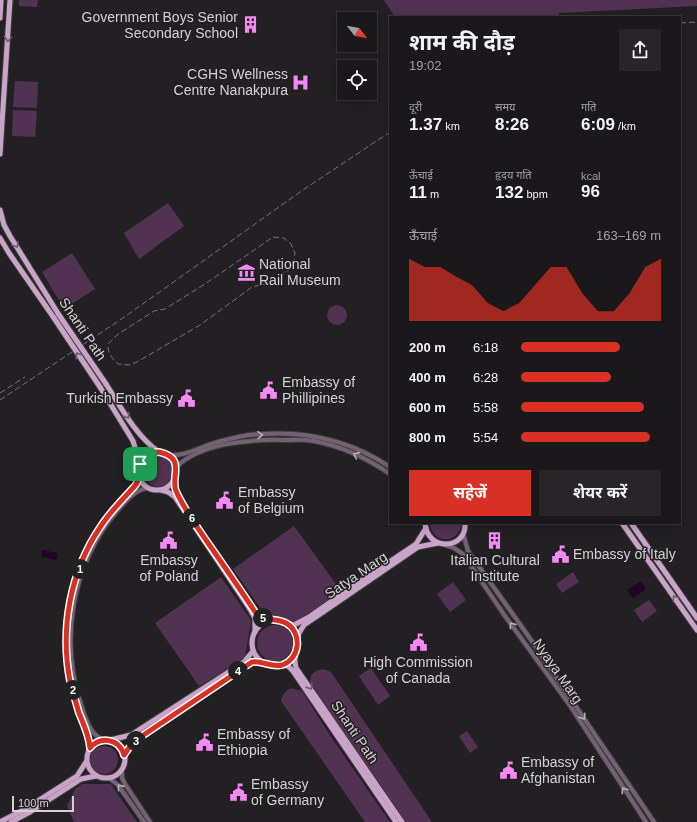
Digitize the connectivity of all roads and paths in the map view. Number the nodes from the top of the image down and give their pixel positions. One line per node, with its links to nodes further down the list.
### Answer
1 (1, 0): 3 (main road)
2 (10, 0): 4 (main road, one-way to 4)
3 (0, 18)
4 (0, 154)
5 (0, 210): 7 (main road, Shanti Path, one-way to 7, bridge)
6 (0, 238): 9 (main road, Shanti Path, one-way to 6, bridge)
7 (159, 452): 8 (main road); 9 (main road)
8 (168, 455): 10 (street, one-way to 10); 11 (main road)
9 (140, 464): 13 (main road)
10 (389, 466)
11 (176, 467): 12 (street, one-way to 11); 14 (main road)
12 (389, 473)
13 (139, 477): 15 (main road); 34 (street)
14 (174, 481): 16 (main road); 23 (main road)
15 (148, 488): 16 (main road); 32 (street)
16 (161, 490): 26 (main road)
17 (623, 524): 25 (main road, one-way to 17)
18 (632, 524): 22 (main road)
19 (426, 526): 21 (main road); 24 (main road, Satya Marg)
20 (465, 527): 21 (main road, Satya Marg); 47 (street, Nyaya Marg, one-way to 47)
21 (440, 544): 27 (main road, Satya Marg); 46 (street, Nyaya Marg, one-way to 21)
22 (697, 618)
23 (271, 620): 24 (main road); 26 (main road)
24 (285, 622): 27 (main road)
25 (697, 630)
26 (255, 632): 28 (main road)
27 (297, 640): 29 (main road)
28 (253, 651): 30 (main road); 33 (main road)
29 (295, 653): 31 (main road); 45 (main road, Shanti Path, one-way to 45)
30 (264, 663): 31 (main road); 35 (main road)
31 (281, 665): 44 (main road, Shanti Path)
32 (104, 740): 33 (main road); 34 (main road)
33 (110, 740): 35 (main road)
34 (90, 748): 36 (main road)
35 (124, 755): 37 (main road)
36 (86, 762): 38 (main road); 40 (main road)
37 (122, 769): 39 (main road); 43 (street)
38 (96, 776): 39 (main road); 41 (main road)
39 (108, 778): 42 (street, one-way to 39)
40 (0, 822)
41 (11, 822)
42 (144, 822)
43 (150, 822)
44 (396, 822)
45 (402, 822)
46 (646, 822)
47 (654, 822)

